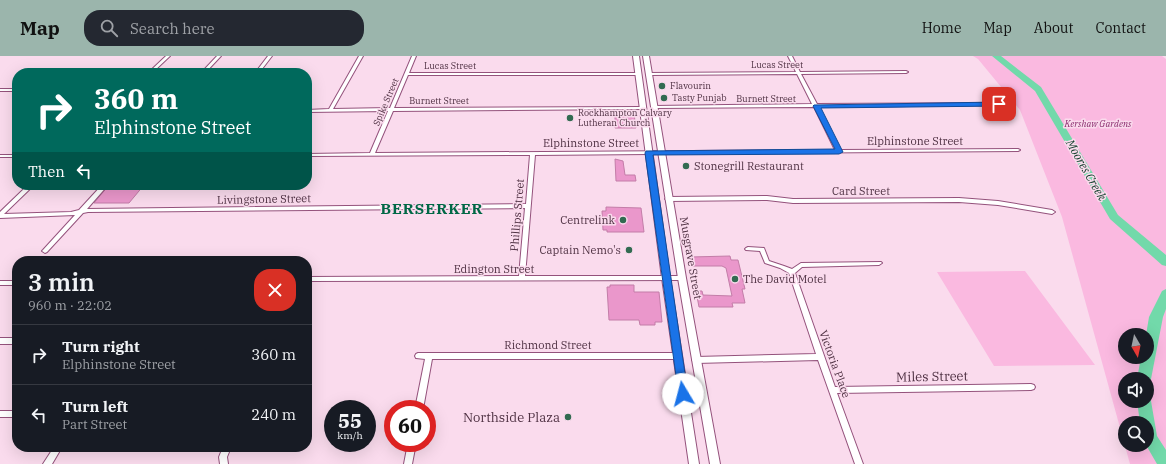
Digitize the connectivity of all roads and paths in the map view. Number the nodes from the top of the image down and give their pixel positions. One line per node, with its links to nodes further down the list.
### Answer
1 (168, 56): 9 (street)
2 (219, 56): 10 (street)
3 (270, 56): 11 (street)
4 (361, 56): 24 (street)
5 (414, 56): 14 (street, Spike Street)
6 (636, 56): 15 (main road)
7 (646, 56): 16 (main road, Musgrave Street)
8 (790, 56): 13 (street)
9 (155, 68)
10 (208, 68)
11 (261, 68)
12 (906, 72): 13 (street, Lucas Street)
13 (799, 73): 16 (street, Lucas Street); 20 (street)
14 (406, 74): 15 (street, Lucas Street); 23 (street, Spike Street)
15 (638, 74): 22 (main road)
16 (649, 74): 21 (main road, Musgrave Street)
17 (0, 90): 18 (street)
18 (12, 90)
19 (999, 104): 20 (street, Burnett Street)
20 (816, 106): 21 (street, Burnett Street); 27 (street)
21 (654, 107): 30 (main road, Musgrave Street)
22 (644, 108): 23 (street, Burnett Street); 29 (main road)
23 (391, 109): 24 (street, Burnett Street); 32 (street, Spike Street)
24 (330, 110): 25 (street, Burnett Street)
25 (312, 111)
26 (1018, 150): 27 (street, Elphinstone Street)
27 (839, 152): 30 (street, Elphinstone Street)
28 (533, 153): 29 (street, Elphinstone Street); 32 (street, Elphinstone Street); 38 (street, Phillips Street)
29 (649, 153): 30 (street, Elphinstone Street); 46 (main road)
30 (661, 153): 37 (main road, Musgrave Street)
31 (312, 155): 32 (street, Elphinstone Street)
32 (372, 155)
33 (0, 156): 34 (street)
34 (12, 156)
35 (26, 190): 41 (street)
36 (100, 190): 39 (street)
37 (668, 199): 40 (street, Card Street); 47 (main road, Musgrave Street)
38 (528, 206): 39 (street, Livingstone Street); 49 (street, Phillips Street)
39 (80, 212): 41 (street, Livingstone Street); 43 (street)
40 (1052, 212)
41 (0, 215)
42 (748, 249): 45 (street)
43 (45, 251)
44 (878, 263): 45 (street)
45 (792, 272): 57 (street, Victoria Place)
46 (666, 278): 47 (street, Edington Street); 49 (street, Edington Street); 56 (main road)
47 (682, 278): 58 (main road, Musgrave Street)
48 (312, 279): 49 (street, Edington Street)
49 (522, 279)
50 (12, 282): 51 (street)
51 (0, 283)
52 (0, 341): 53 (street)
53 (12, 341)
54 (418, 356): 55 (street, Richmond Street)
55 (429, 356): 56 (street, Richmond Street); 61 (street)
56 (678, 356): 70 (main road)
57 (820, 357): 58 (street); 60 (street, Victoria Place)
58 (696, 360): 71 (main road, Musgrave Street)
59 (1031, 387): 60 (street, Miles Street)
60 (832, 390): 72 (street, Victoria Place)
61 (421, 400)
62 (0, 414): 63 (street)
63 (12, 414)
64 (54, 452): 67 (street)
65 (224, 452): 68 (street)
66 (410, 452): 69 (street)
67 (46, 464)
68 (224, 464)
69 (408, 464)
70 (694, 464)
71 (715, 464)
72 (859, 464)

